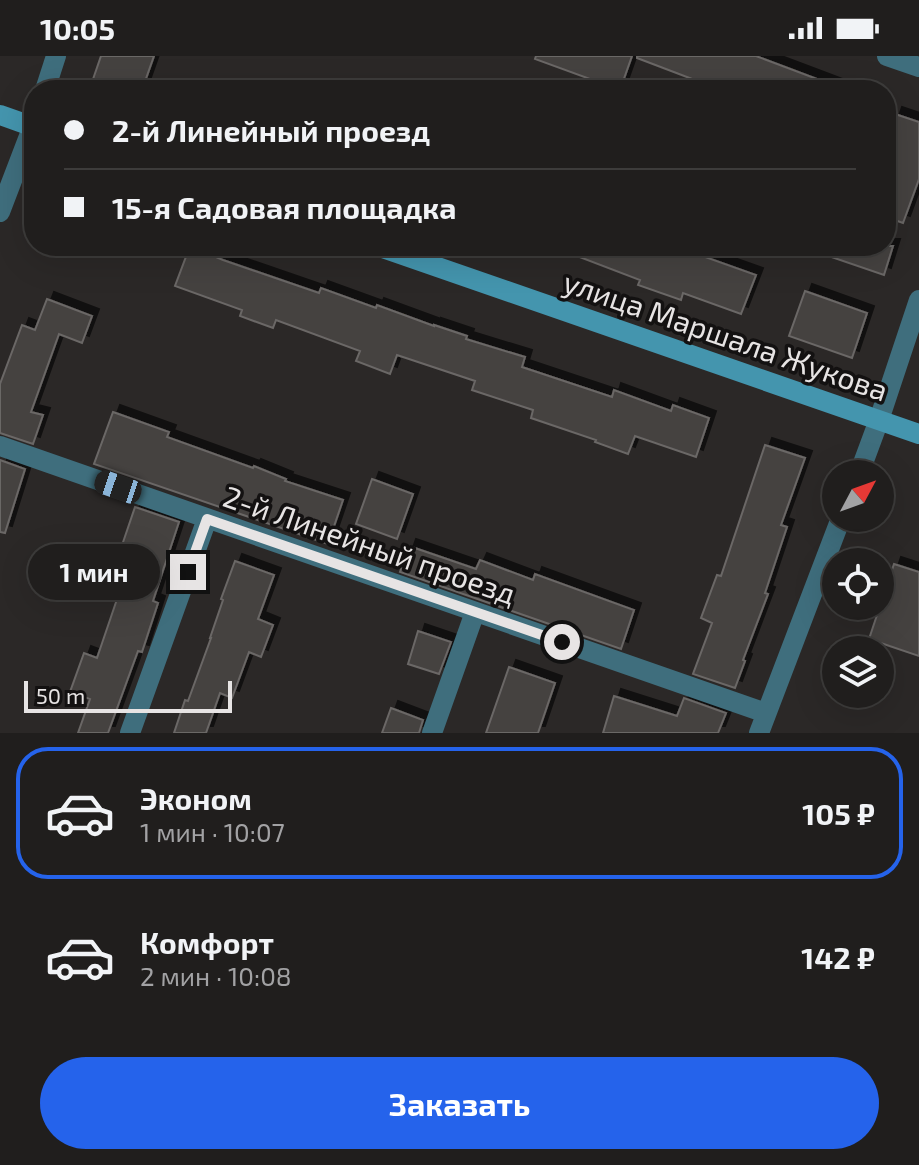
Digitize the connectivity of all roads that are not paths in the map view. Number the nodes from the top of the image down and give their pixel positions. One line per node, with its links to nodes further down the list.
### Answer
1 (56, 56): 4 (street)
2 (887, 56): 3 (street)
3 (919, 67)
4 (48, 80)
5 (0, 115): 6 (main road)
6 (24, 122)
7 (24, 151): 8 (street)
8 (0, 212)
9 (406, 256): 11 (main road, улица Маршала Жукова)
10 (919, 300): 11 (street)
11 (879, 420): 12 (main road, улица Маршала Жукова); 14 (street)
12 (919, 434)
13 (0, 446): 15 (street, 2-й Линейный проезд)
14 (864, 460)
15 (207, 519): 17 (street, 2-й Линейный проезд); 19 (street)
16 (836, 532): 18 (street)
17 (475, 612): 18 (street, 2-й Линейный проезд); 20 (street)
18 (762, 723)
19 (130, 733)
20 (432, 733)

